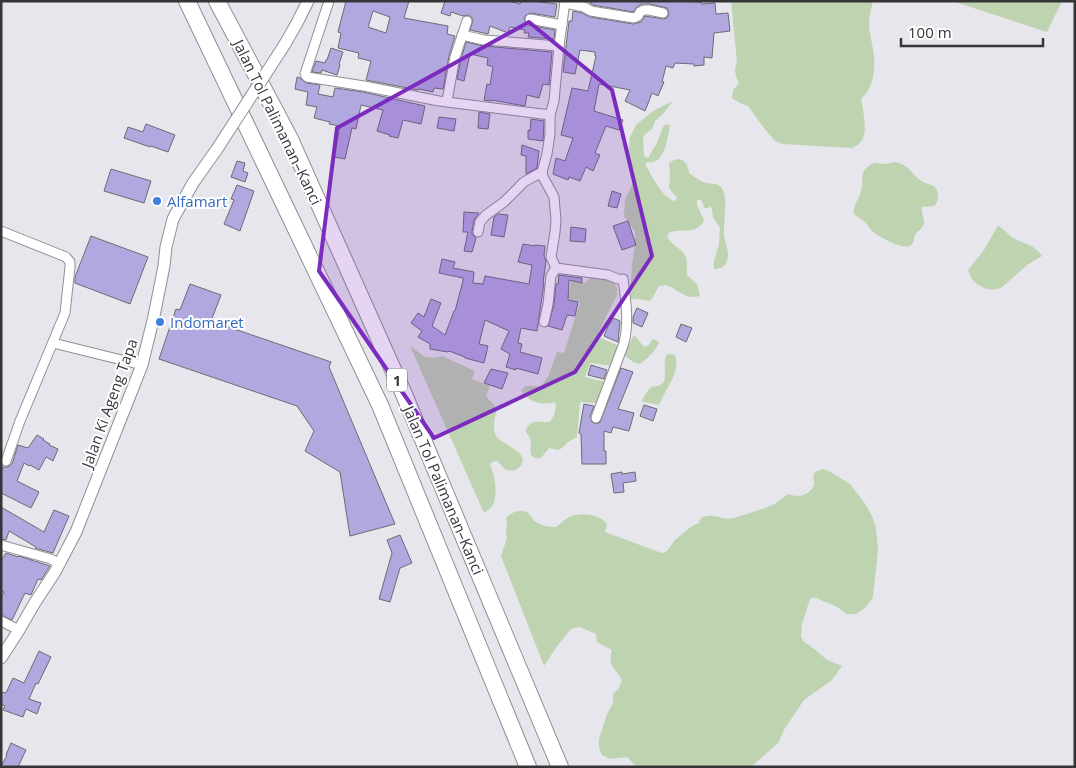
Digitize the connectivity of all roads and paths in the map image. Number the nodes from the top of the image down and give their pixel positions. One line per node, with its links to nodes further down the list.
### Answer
1 (187, 1): 28 (highway, Jalan Tol Palimanan–Kanci / 1)
2 (218, 1): 29 (highway, Jalan Tol Palimanan–Kanci / 1)
3 (308, 1): 20 (street, Jalan Ki Ageng Tapa, bridge)
4 (329, 1): 12 (street)
5 (565, 2): 6 (street); 9 (street)
6 (663, 13)
7 (530, 19): 9 (street)
8 (467, 21): 10 (street)
9 (562, 25): 11 (street)
10 (462, 35): 11 (street); 12 (street)
11 (559, 46): 13 (street)
12 (447, 101): 13 (street)
13 (550, 115): 14 (street)
14 (542, 172): 16 (street); 17 (street)
15 (1, 231): 19 (street)
16 (478, 232)
17 (556, 268): 18 (street); 21 (street)
18 (544, 322)
19 (52, 343): 20 (street); 22 (street)
20 (142, 364): 24 (street, Jalan Ki Ageng Tapa)
21 (596, 418)
22 (6, 461)
23 (1, 545): 24 (street)
24 (60, 564): 26 (street, Jalan Ki Ageng Tapa)
25 (1, 621): 26 (street)
26 (19, 630): 27 (street, Jalan Ki Ageng Tapa)
27 (1, 658)
28 (528, 767)
29 (560, 767)

